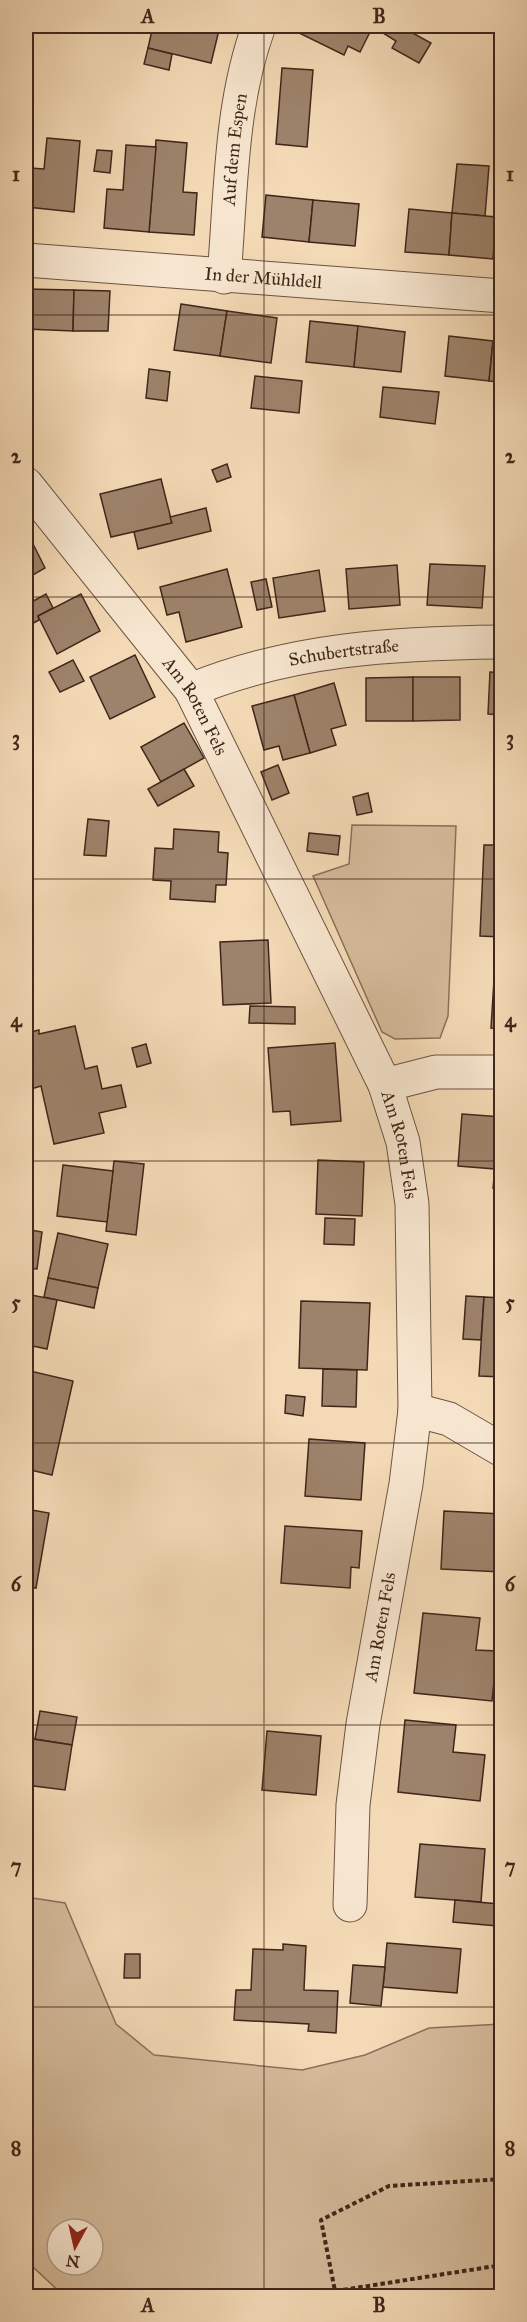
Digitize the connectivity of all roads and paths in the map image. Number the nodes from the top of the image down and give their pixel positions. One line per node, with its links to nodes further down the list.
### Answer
1 (259, 26): 3 (street, Auf dem Espen)
2 (26, 260): 3 (street, In der Mühldell)
3 (224, 277): 4 (street, In der Mühldell)
4 (501, 296)
5 (26, 484): 7 (street, Am Roten Fels)
6 (501, 642): 7 (street, Schubertstraße)
7 (191, 690): 9 (street, Am Roten Fels)
8 (501, 1072): 9 (street)
9 (385, 1085): 10 (street, Am Roten Fels)
10 (415, 1410): 11 (street); 12 (street, Am Roten Fels)
11 (501, 1450)
12 (350, 1905)
13 (501, 2179): 15 (path)
14 (501, 2265): 15 (path)
15 (336, 2294)

